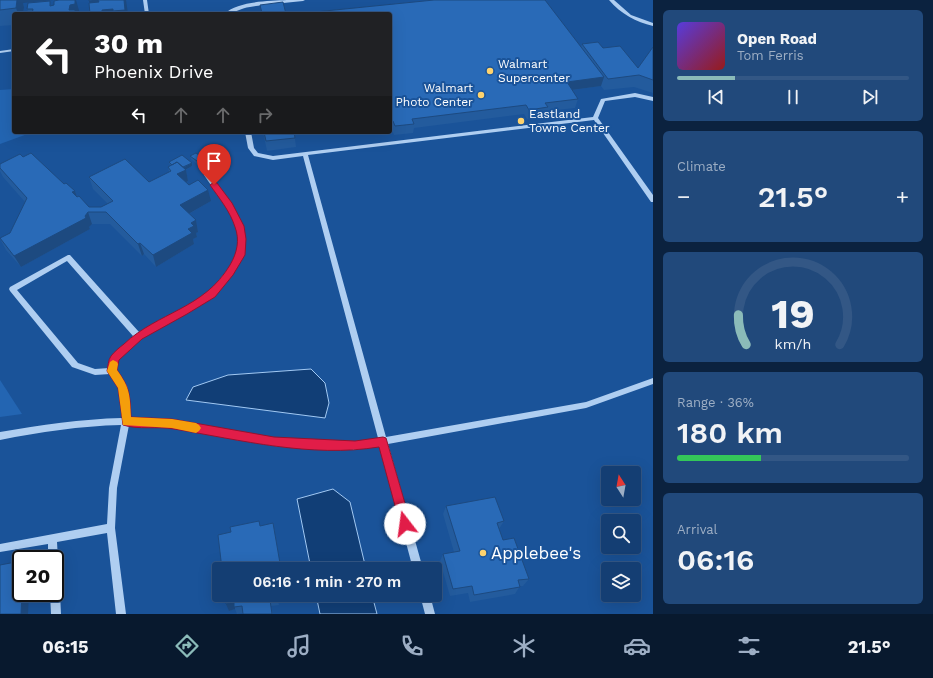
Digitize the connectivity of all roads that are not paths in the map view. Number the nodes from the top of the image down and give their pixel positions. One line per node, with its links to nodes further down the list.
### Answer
1 (145, 0): 4 (street)
2 (303, 0): 5 (street)
3 (611, 0): 6 (street)
4 (147, 12)
5 (228, 12)
6 (653, 25)
7 (12, 50): 8 (street)
8 (0, 52)
9 (653, 99): 10 (street)
10 (595, 118): 12 (street); 14 (street)
11 (248, 134): 12 (street)
12 (305, 154): 20 (street)
13 (207, 175): 15 (street)
14 (653, 200)
15 (138, 336): 16 (street); 16 (street)
16 (112, 371): 18 (street)
17 (653, 381): 20 (street)
18 (126, 421): 19 (street); 20 (street); 21 (street)
19 (0, 436)
20 (383, 442): 25 (street)
21 (112, 528): 22 (street); 29 (street)
22 (52, 538): 23 (street); 24 (street)
23 (0, 548)
24 (53, 550)
25 (416, 562)
26 (55, 602): 28 (street)
27 (427, 602): 30 (street)
28 (56, 614)
29 (121, 614)
30 (430, 614)

